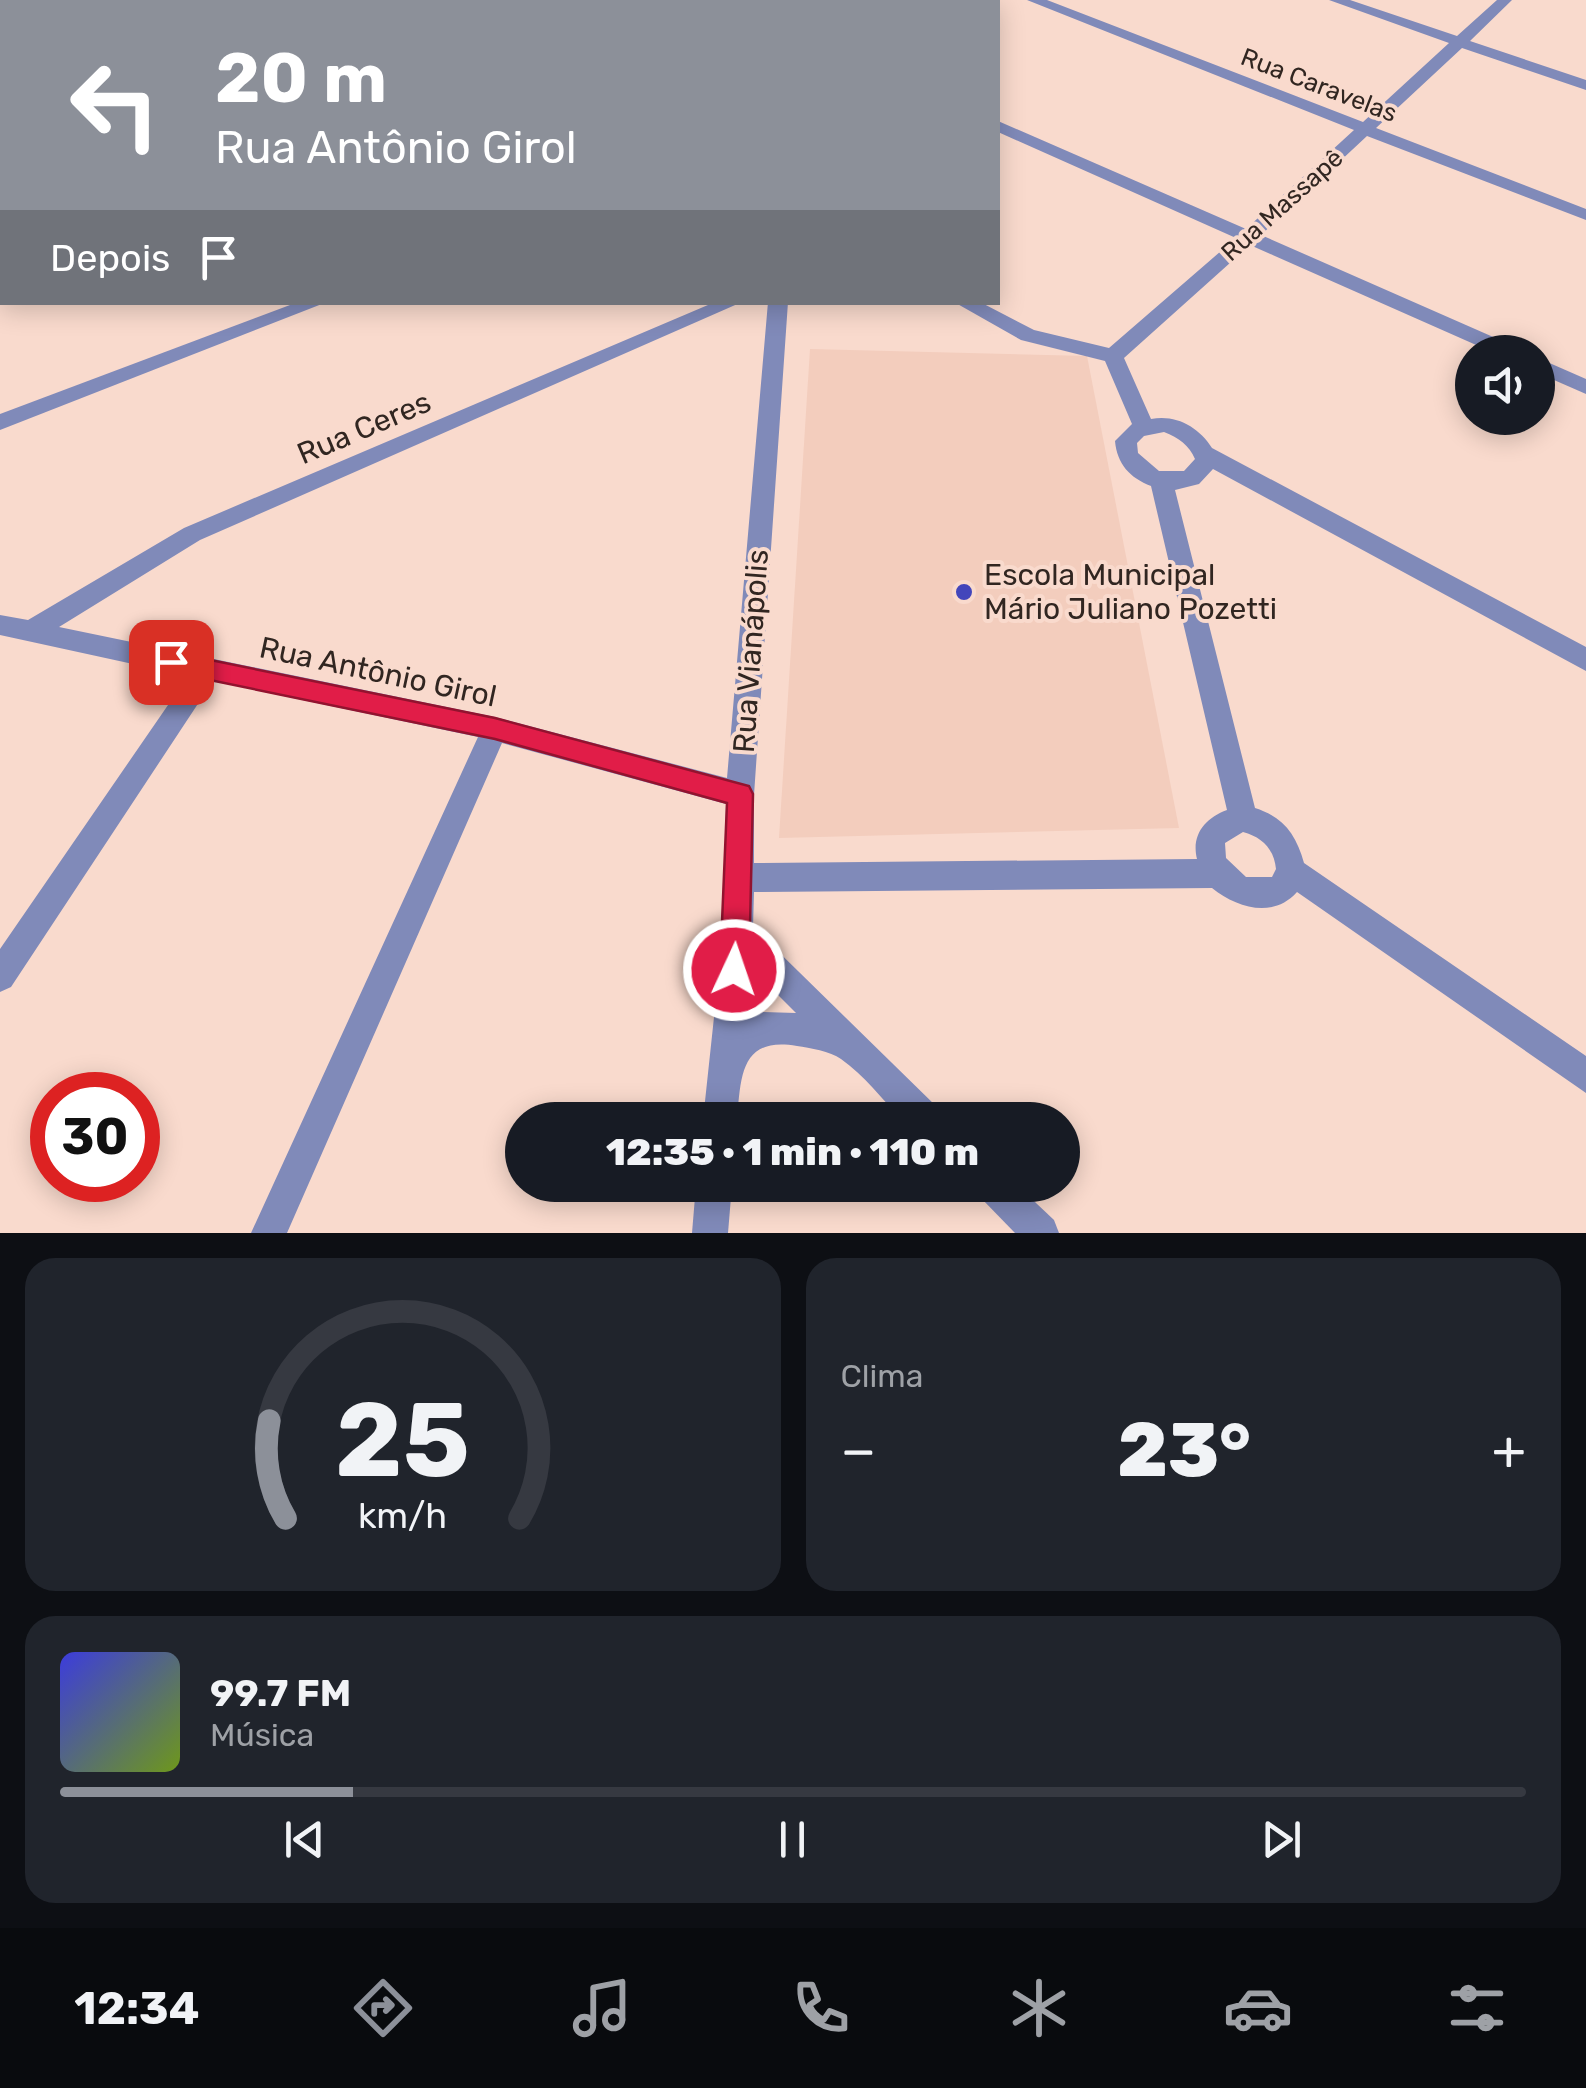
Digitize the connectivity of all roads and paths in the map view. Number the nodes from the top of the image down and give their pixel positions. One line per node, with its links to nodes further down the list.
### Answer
1 (1034, 0): 7 (street, Rua Caravelas)
2 (1336, 0): 4 (street)
3 (1505, 0): 4 (street, Rua Massapê)
4 (1456, 41): 5 (street); 7 (street, Rua Massapê)
5 (1586, 85)
6 (1000, 127): 9 (street)
7 (1365, 130): 8 (street, Rua Caravelas); 9 (street, Rua Massapê)
8 (1586, 215)
9 (1250, 236): 16 (street); 17 (street, Rua Massapê)
10 (248, 305): 15 (street)
11 (310, 305): 15 (street)
12 (725, 305): 25 (street, Rua Ceres)
13 (778, 305): 29 (street, Rua Vianápolis)
14 (968, 305): 17 (street)
15 (259, 324): 20 (street)
16 (1471, 335)
17 (1113, 356): 21 (street)
18 (1555, 373): 19 (street)
19 (1586, 387)
20 (0, 422)
21 (1143, 425): 22 (street); 23 (street)
22 (1205, 454): 23 (street); 26 (street)
23 (1161, 481): 30 (street)
24 (0, 625): 25 (street, Rua Antônio Girol)
25 (31, 630): 27 (street, Rua Antônio Girol)
26 (1586, 660)
27 (206, 670): 28 (street, Rua Antônio Girol); 35 (street)
28 (495, 728): 29 (street, Rua Antônio Girol); 43 (street)
29 (740, 794): 33 (street, Rua Vianápolis)
30 (1243, 818): 31 (street); 32 (street)
31 (1290, 870): 32 (street); 37 (street)
32 (1218, 873): 33 (street)
33 (736, 878): 34 (street, Rua Vianápolis)
34 (738, 934): 36 (street); 38 (street, Rua Vianápolis)
35 (0, 976)
36 (849, 1044): 38 (street); 40 (street)
37 (1586, 1076)
38 (724, 1079): 39 (street, Rua Vianápolis)
39 (722, 1102)
40 (908, 1102)
41 (713, 1202): 44 (street)
42 (1009, 1202): 45 (street)
43 (269, 1233)
44 (710, 1233)
45 (1041, 1233)

